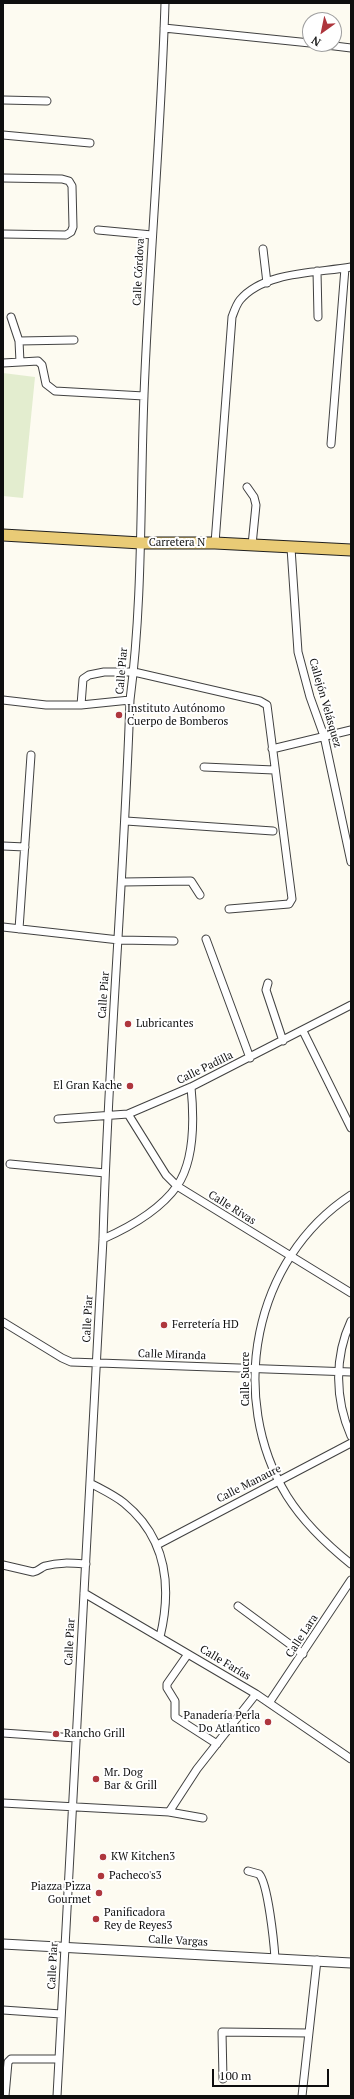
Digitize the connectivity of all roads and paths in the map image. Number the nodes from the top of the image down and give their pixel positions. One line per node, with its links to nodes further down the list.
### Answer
1 (165, 3): 2 (street, Calle Córdova)
2 (164, 28): 3 (street); 11 (street, Calle Córdova)
3 (302, 42)
4 (3, 100): 5 (street)
5 (47, 101)
6 (3, 135): 7 (street)
7 (90, 143)
8 (3, 178): 10 (street)
9 (98, 230): 11 (street)
10 (3, 234)
11 (152, 235): 22 (street, Calle Córdova)
12 (263, 249): 15 (street)
13 (348, 267): 14 (street); 23 (street)
14 (317, 271): 15 (street); 17 (street)
15 (267, 283): 26 (street)
16 (11, 317): 18 (street)
17 (318, 317)
18 (19, 340): 19 (street); 21 (street)
19 (74, 340)
20 (3, 362): 21 (street)
21 (20, 362): 22 (street)
22 (144, 396): 27 (street, Calle Córdova)
23 (331, 444)
24 (247, 487): 28 (street)
25 (3, 535): 27 (main road, Carretera N)
26 (215, 542): 27 (main road, Carretera N); 28 (main road, Carretera N)
27 (141, 543): 31 (street, Calle Piar)
28 (252, 545): 29 (main road, Carretera N)
29 (291, 548): 30 (main road, Carretera N); 36 (street, Callejón Velásquez)
30 (351, 550)
31 (134, 672): 33 (street, Calle Piar); 34 (street); 37 (street)
32 (3, 700): 34 (street)
33 (130, 700): 34 (street); 41 (street, Calle Piar)
34 (81, 705)
35 (351, 730): 36 (street)
36 (324, 736): 37 (street); 45 (street, Callejón Velásquez)
37 (272, 749): 40 (street)
38 (31, 755): 44 (street)
39 (204, 767): 40 (street)
40 (274, 770): 48 (street)
41 (126, 821): 42 (street); 46 (street, Calle Piar)
42 (273, 831)
43 (3, 846): 44 (street)
44 (25, 847): 50 (street)
45 (351, 862)
46 (122, 882): 47 (street); 52 (street, Calle Piar)
47 (200, 895)
48 (229, 909)
49 (3, 927): 50 (street)
50 (19, 929): 52 (street)
51 (206, 939): 58 (street)
52 (119, 940): 53 (street); 61 (street, Calle Piar)
53 (174, 941)
54 (268, 983): 57 (street)
55 (351, 1005): 56 (street, Calle Padilla)
56 (303, 1031): 57 (street, Calle Padilla); 63 (street)
57 (284, 1041): 58 (street, Calle Padilla)
58 (250, 1058): 59 (street, Calle Padilla)
59 (191, 1087): 60 (street, Calle Padilla); 66 (street)
60 (128, 1114): 61 (street, Calle Padilla); 66 (street, Calle Rivas)
61 (107, 1115): 62 (street, Calle Padilla); 65 (street, Calle Piar)
62 (58, 1119)
63 (351, 1128)
64 (10, 1164): 65 (street)
65 (105, 1173): 68 (street, Calle Piar)
66 (177, 1186): 68 (street); 69 (street, Calle Rivas)
67 (351, 1195): 69 (street, Calle Sucre)
68 (103, 1239): 73 (street, Calle Piar)
69 (290, 1257): 70 (street, Calle Rivas); 74 (street, Calle Sucre)
70 (351, 1293)
71 (351, 1321): 75 (street)
72 (3, 1322): 73 (street, Calle Miranda)
73 (96, 1363): 74 (street, Calle Miranda); 80 (street, Calle Piar)
74 (254, 1369): 75 (street, Calle Miranda); 79 (street, Calle Sucre)
75 (339, 1372): 76 (street, Calle Miranda); 77 (street)
76 (351, 1372)
77 (351, 1436)
78 (351, 1444): 79 (street, Calle Manaure)
79 (279, 1481): 81 (street, Calle Manaure); 83 (street, Calle Sucre)
80 (90, 1483): 81 (street); 82 (street, Calle Piar)
81 (157, 1545): 88 (street)
82 (86, 1564): 84 (street); 86 (street, Calle Piar)
83 (351, 1564)
84 (3, 1565)
85 (351, 1580): 90 (street, Calle Lara)
86 (84, 1593): 88 (street, Calle Farías); 94 (street, Calle Piar)
87 (238, 1606): 90 (street)
88 (160, 1637): 89 (street, Calle Farías)
89 (188, 1654): 91 (street, Calle Farías); 95 (street)
90 (303, 1654): 92 (street, Calle Lara)
91 (256, 1694): 92 (street, Calle Farías); 95 (street)
92 (269, 1703): 96 (street, Calle Farías)
93 (3, 1733): 94 (street)
94 (76, 1738): 98 (street, Calle Piar)
95 (217, 1744): 99 (street)
96 (351, 1759)
97 (3, 1803): 98 (street)
98 (73, 1806): 99 (street); 103 (street, Calle Piar)
99 (169, 1812): 100 (street)
100 (203, 1818)
101 (248, 1870): 104 (street)
102 (3, 1944): 103 (street, Calle Vargas)
103 (65, 1948): 104 (street, Calle Vargas); 108 (street, Calle Piar)
104 (275, 1958): 105 (street, Calle Vargas)
105 (317, 1960): 106 (street, Calle Vargas); 109 (street)
106 (351, 1962)
107 (3, 2010): 108 (street)
108 (62, 2014): 110 (street, Calle Piar)
109 (309, 2034): 111 (street); 114 (street)
110 (59, 2059): 112 (street); 113 (street, Calle Piar)
111 (224, 2079)
112 (5, 2096)
113 (57, 2096)
114 (302, 2096)

